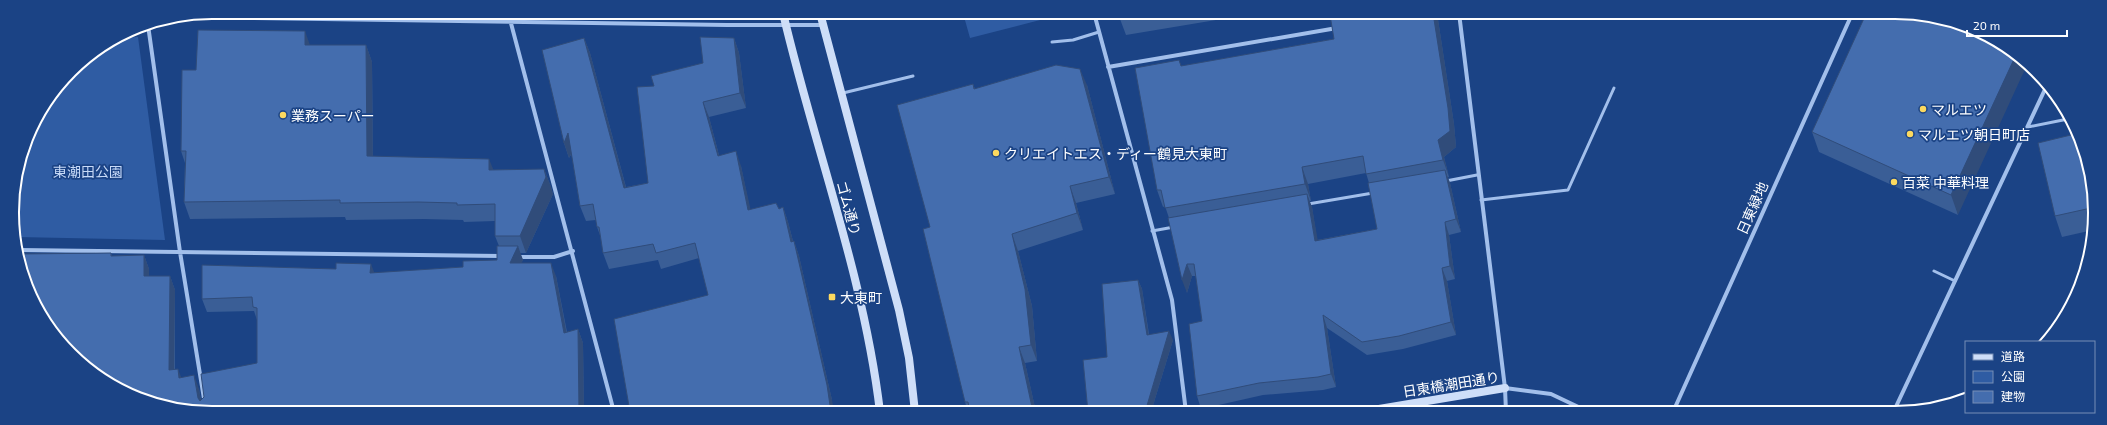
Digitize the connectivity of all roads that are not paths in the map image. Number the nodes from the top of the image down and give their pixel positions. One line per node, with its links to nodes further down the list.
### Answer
1 (317, 19): 8 (street)
2 (510, 19): 8 (street)
3 (784, 19): 10 (street, ゴム通り)
4 (822, 19): 9 (street, ゴム通り)
5 (1096, 19): 13 (street)
6 (1460, 19): 22 (street)
7 (1850, 19): 43 (street, 日東緑地)
8 (511, 22): 10 (street); 30 (street)
9 (823, 25): 10 (street); 19 (street, ゴム通り)
10 (786, 26): 37 (street, ゴム通り)
11 (1343, 27): 15 (street)
12 (149, 30): 31 (street)
13 (1099, 32): 14 (lane); 15 (street)
14 (1052, 42)
15 (1108, 67): 28 (street)
16 (913, 76): 19 (lane)
17 (1614, 88): 25 (lane)
18 (2044, 91): 21 (street)
19 (841, 93): 38 (street, ゴム通り)
20 (2064, 120): 21 (lane)
21 (2028, 127): 33 (street)
22 (1477, 175): 23 (lane); 25 (street)
23 (1440, 182)
24 (1377, 192): 26 (lane)
25 (1481, 200): 34 (street)
26 (1307, 204)
27 (1182, 226): 28 (lane)
28 (1152, 231): 39 (street)
29 (23, 250): 31 (street)
30 (573, 251): 31 (street); 36 (street)
31 (180, 252): 35 (street)
32 (1934, 271): 33 (lane)
33 (1955, 281): 44 (street)
34 (1505, 388): 40 (street, 日東橋潮田通り); 41 (street); 42 (street, 日東橋潮田通り)
35 (205, 406)
36 (612, 406)
37 (879, 406)
38 (914, 406)
39 (1185, 406)
40 (1397, 406)
41 (1506, 406)
42 (1576, 406)
43 (1676, 406)
44 (1896, 406)

